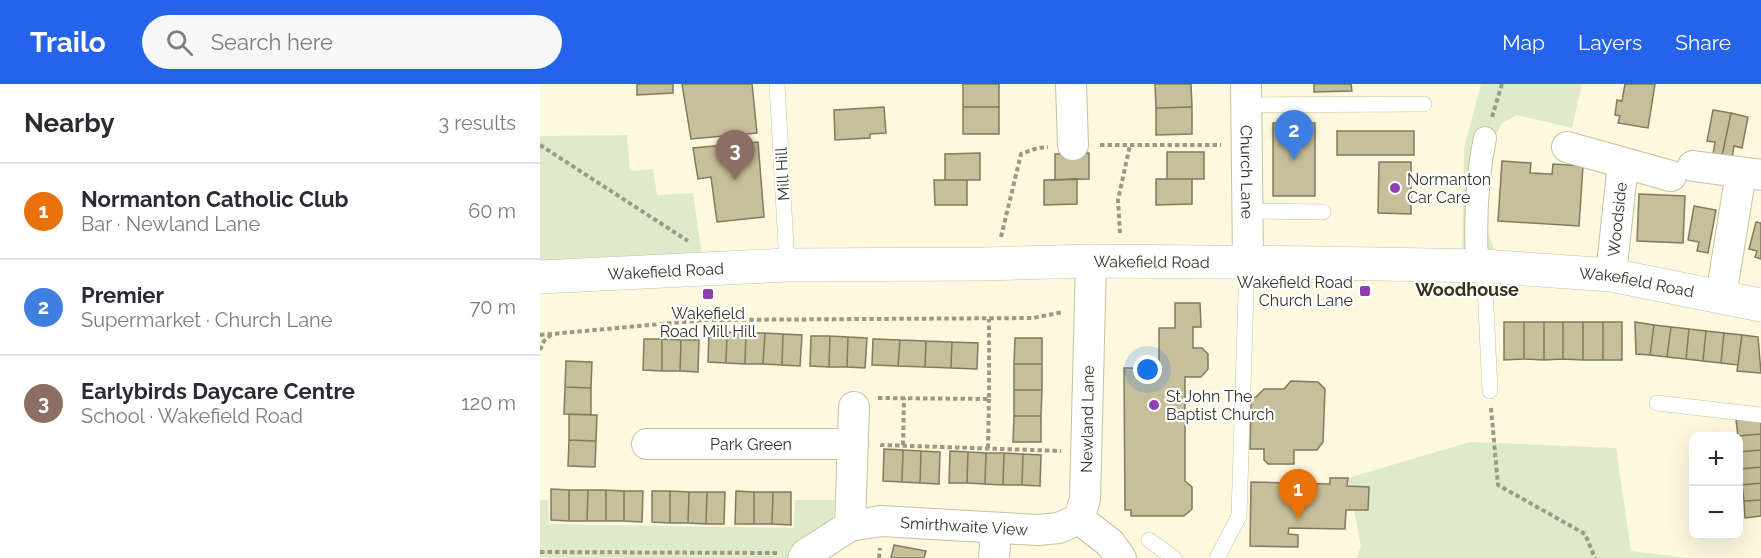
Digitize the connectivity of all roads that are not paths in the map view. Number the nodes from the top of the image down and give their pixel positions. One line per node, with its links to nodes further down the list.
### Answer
1 (777, 84): 13 (lane, Mill Hill)
2 (1071, 84): 6 (street)
3 (1246, 94): 4 (lane); 10 (street, Church Lane)
4 (1424, 104)
5 (1485, 138): 14 (street)
6 (1072, 145)
7 (1567, 147): 8 (street, Woodside)
8 (1623, 163): 9 (street, Woodside); 15 (street, Woodside)
9 (1751, 174): 18 (street)
10 (1247, 211): 11 (lane); 16 (street, Church Lane)
11 (1323, 212)
12 (1106, 261): 13 (street, Wakefield Road); 16 (street, Wakefield Road); 26 (street, Newland Lane)
13 (787, 265): 17 (street, Wakefield Road)
14 (1481, 266): 15 (street, Wakefield Road); 16 (street, Wakefield Road); 20 (lane)
15 (1611, 275): 18 (street, Wakefield Road)
16 (1247, 276): 34 (lane)
17 (540, 277)
18 (1721, 296): 19 (street, Wakefield Road)
19 (1761, 305)
20 (1490, 391)
21 (1657, 403): 23 (lane)
22 (854, 407): 25 (street)
23 (1761, 415)
24 (647, 444): 25 (street, Park Green)
25 (852, 452): 27 (street)
26 (1080, 519): 28 (street, Smirthwaite View); 32 (street)
27 (850, 526): 28 (street, Smirthwaite View); 30 (street, Smirthwaite View)
28 (996, 528): 31 (street)
29 (1149, 540): 33 (lane)
30 (804, 556)
31 (994, 558)
32 (1121, 558)
33 (1174, 558)
34 (1217, 558)

